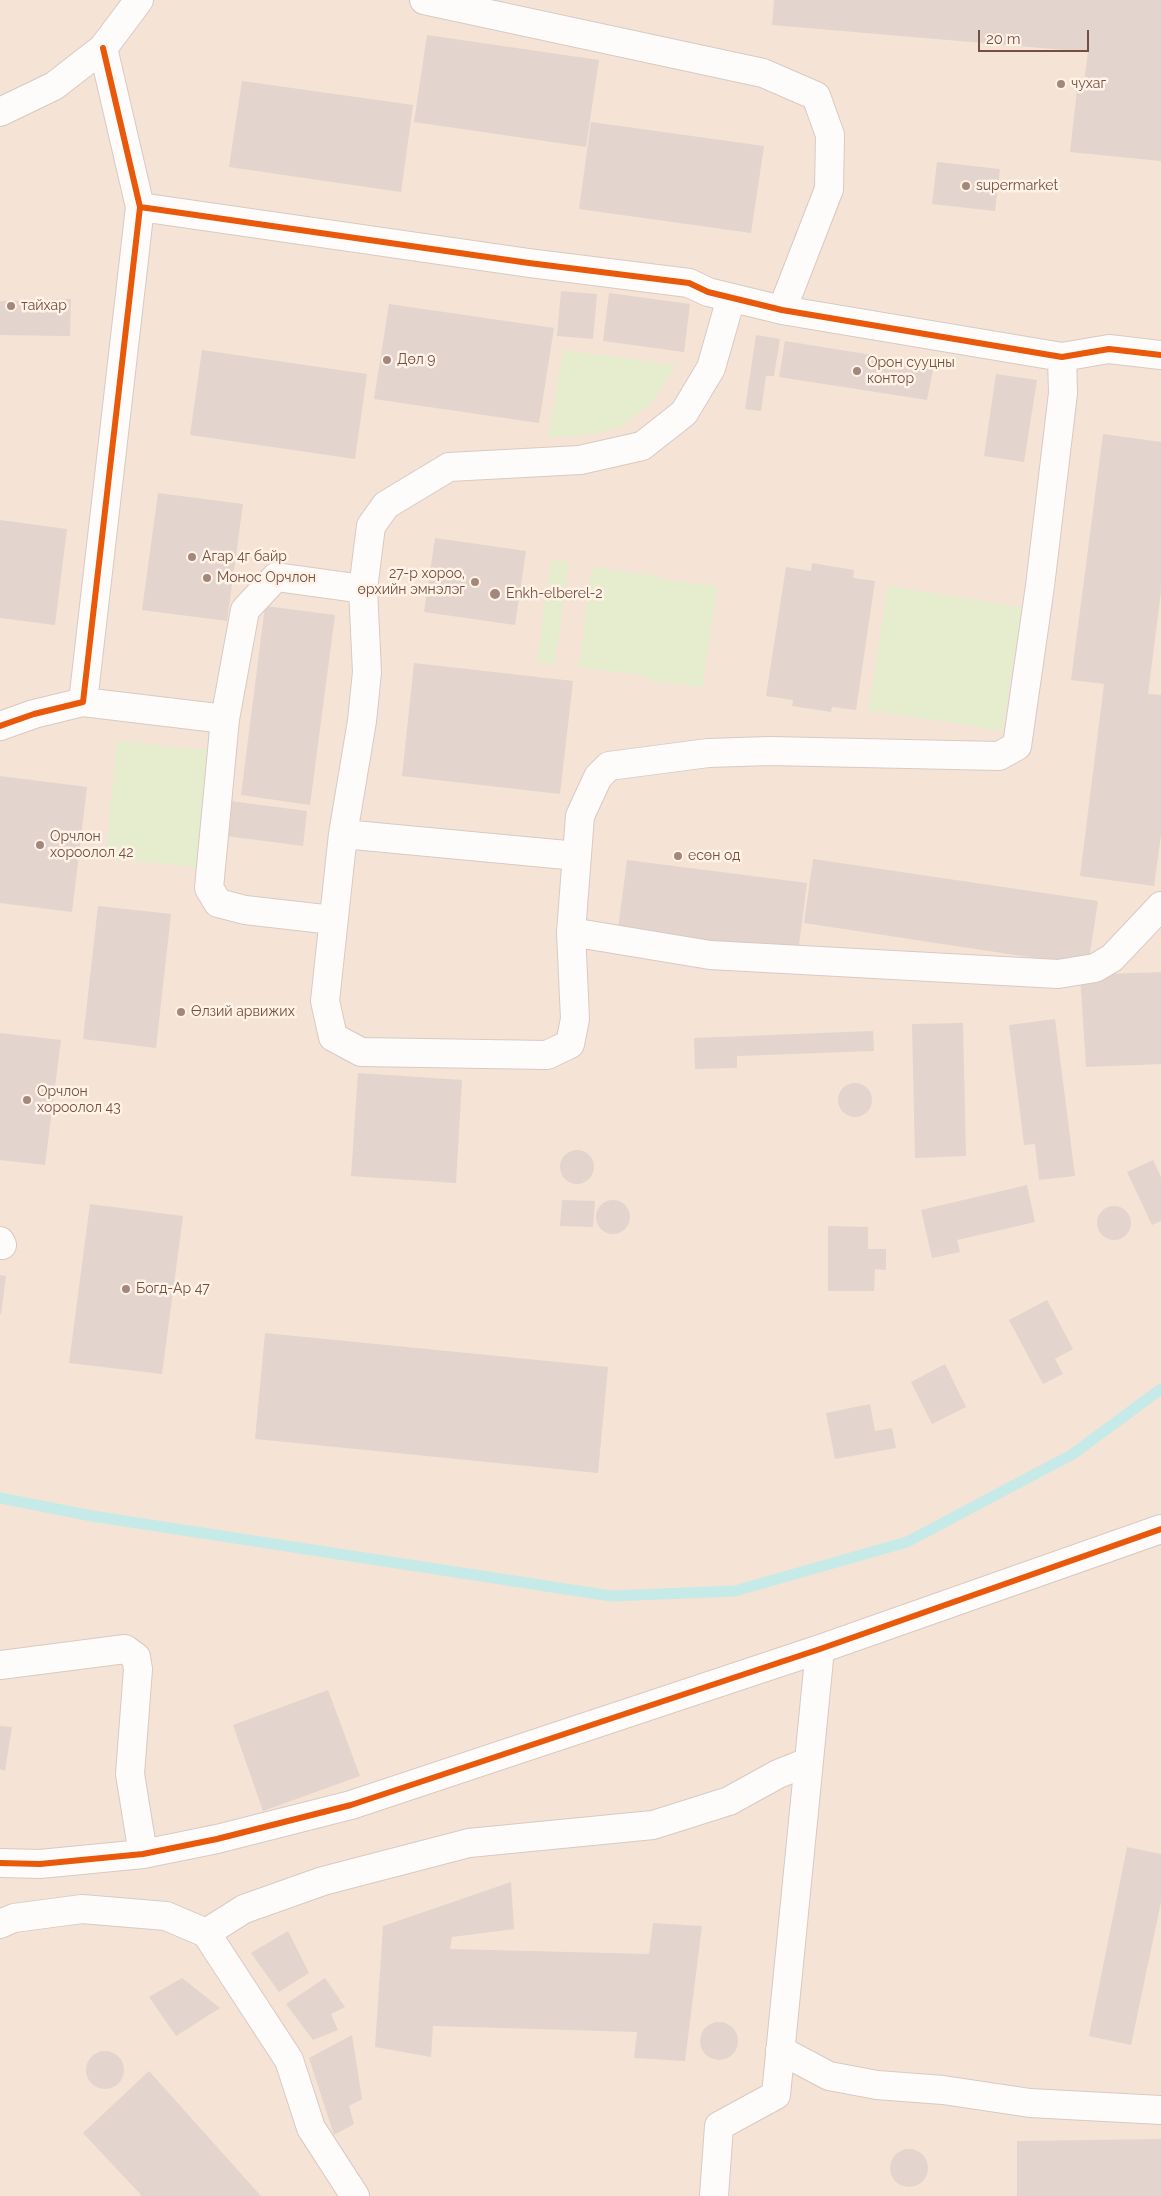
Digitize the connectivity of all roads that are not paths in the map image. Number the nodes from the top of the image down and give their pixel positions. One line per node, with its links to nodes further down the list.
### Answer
1 (139, 0): 3 (street)
2 (424, 0): 7 (street)
3 (103, 48): 4 (street); 5 (street)
4 (0, 112)
5 (140, 208): 6 (street); 11 (street)
6 (731, 298): 7 (street); 10 (street)
7 (782, 310): 9 (street)
8 (1161, 355): 9 (street)
9 (1062, 357): 15 (street)
10 (363, 589): 12 (street); 14 (street)
11 (83, 702): 12 (street); 13 (street)
12 (225, 719): 17 (street)
13 (0, 726)
14 (343, 834): 15 (street); 17 (street)
15 (577, 856): 18 (street)
16 (1161, 906): 18 (street)
17 (333, 920): 18 (street)
18 (571, 932)
19 (1161, 1529): 20 (street)
20 (820, 1649): 22 (street); 23 (street)
21 (0, 1665): 23 (street)
22 (808, 1762): 26 (street); 27 (street)
23 (143, 1854): 24 (street)
24 (0, 1863)
25 (0, 1924): 26 (street)
26 (206, 1933): 29 (street)
27 (780, 2050): 28 (street); 30 (street)
28 (1161, 2110)
29 (355, 2196)
30 (714, 2196)

